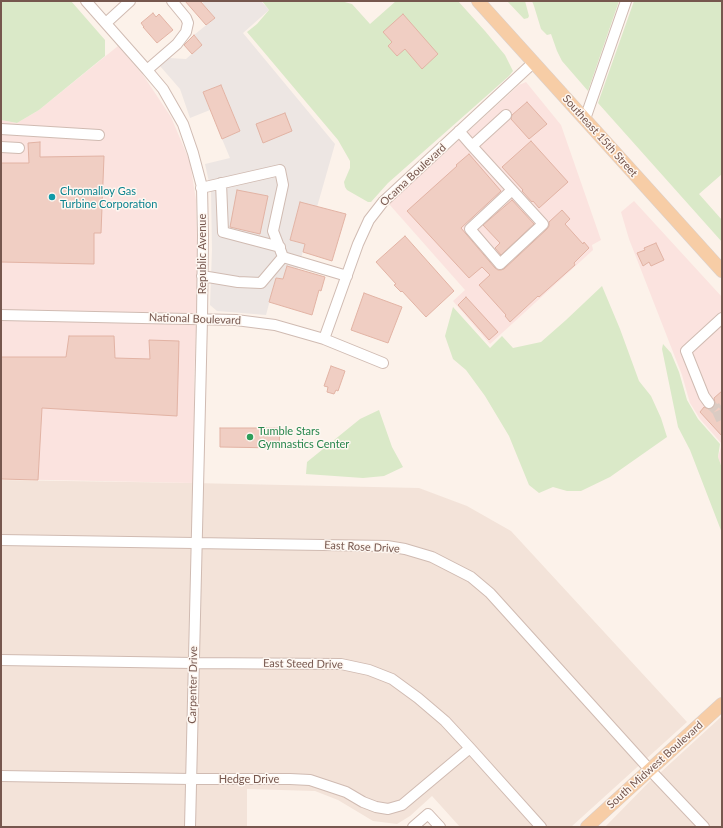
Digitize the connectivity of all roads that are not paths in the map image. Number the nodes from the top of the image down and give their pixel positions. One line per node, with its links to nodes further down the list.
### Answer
1 (86, 1): 6 (street, Republic Avenue)
2 (130, 1): 6 (street)
3 (172, 1): 8 (street)
4 (478, 1): 7 (main road, Southeast 15th Street)
5 (626, 1): 10 (street)
6 (106, 23): 8 (street, Republic Avenue)
7 (534, 62): 10 (main road, Southeast 15th Street); 12 (street, Ocama Boulevard)
8 (147, 70): 18 (street, Republic Avenue)
9 (506, 115): 14 (street)
10 (585, 119): 21 (main road, Southeast 15th Street)
11 (1, 129): 13 (street)
12 (459, 131): 14 (street); 23 (street, Ocama Boulevard)
13 (99, 135)
14 (472, 146): 19 (street)
15 (1, 148): 16 (street)
16 (19, 148)
17 (221, 183): 18 (street); 20 (street); 20 (street)
18 (201, 188): 22 (street, Republic Avenue)
19 (512, 190): 19 (street)
20 (282, 252): 22 (street); 23 (street)
21 (722, 271)
22 (202, 276): 26 (street, Republic Avenue)
23 (347, 276): 27 (street, Ocama Boulevard)
24 (1, 315): 26 (street, National Boulevard)
25 (722, 318): 29 (street)
26 (202, 319): 27 (street, National Boulevard); 31 (street, Republic Avenue)
27 (324, 338): 28 (street, National Boulevard)
28 (383, 363)
29 (709, 403)
30 (1, 540): 31 (street, East Rose Drive)
31 (196, 543): 33 (street, Carpenter Drive); 36 (street, East Rose Drive)
32 (1, 660): 33 (street, East Steed Drive)
33 (193, 663): 35 (street, East Steed Drive); 38 (street, Carpenter Drive)
34 (722, 704): 36 (main road, South Midwest Boulevard)
35 (470, 748): 38 (street, Hedge Drive); 42 (street, East Steed Drive)
36 (650, 770): 43 (main road, South Midwest Boulevard); 44 (street, East Rose Drive)
37 (1, 776): 38 (street, Hedge Drive)
38 (191, 779): 39 (street, Carpenter Drive)
39 (190, 827)
40 (413, 827): 41 (street)
41 (440, 827)
42 (541, 827)
43 (587, 827)
44 (704, 827)

